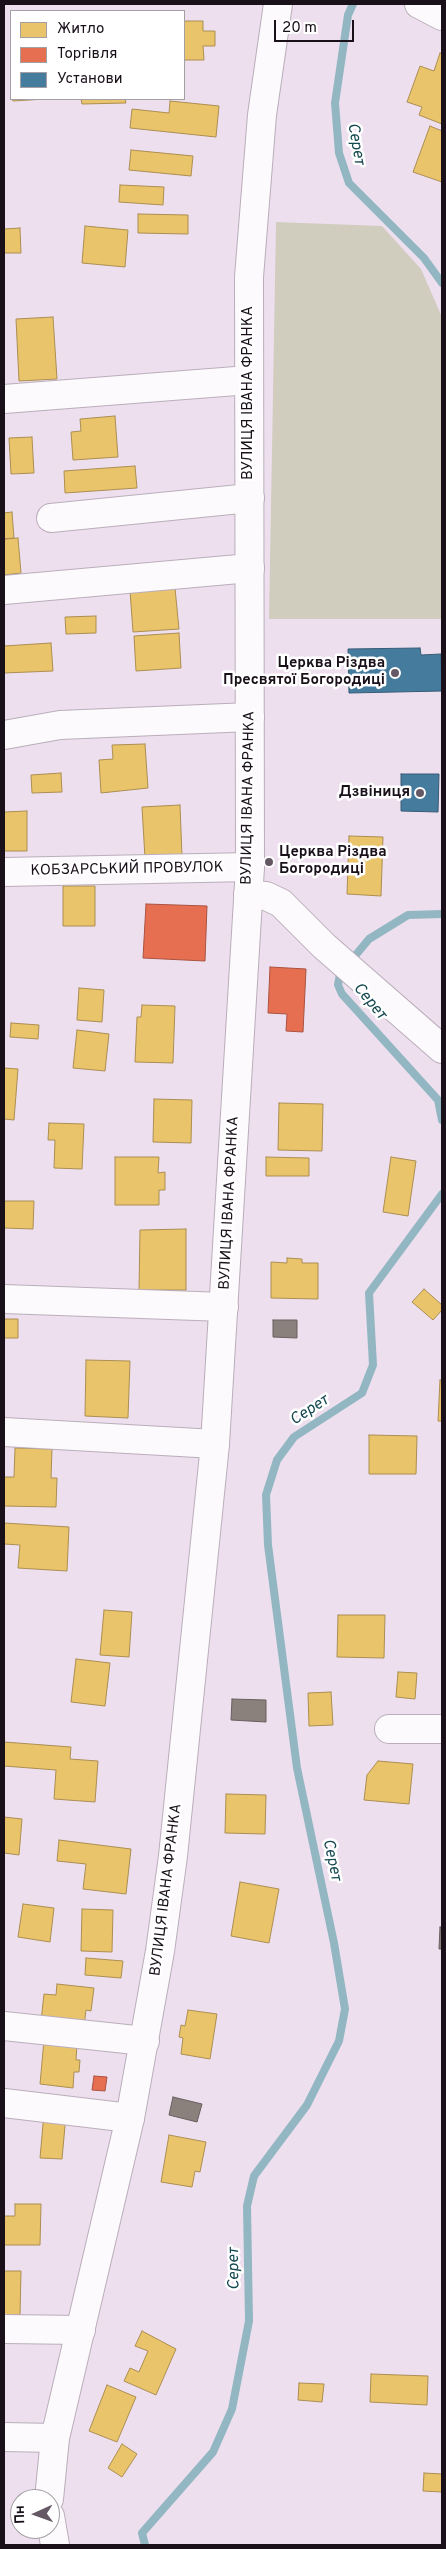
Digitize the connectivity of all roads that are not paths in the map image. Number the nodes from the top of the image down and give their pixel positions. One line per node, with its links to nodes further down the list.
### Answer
1 (278, 4): 4 (main road, ВУЛИЦЯ ІВАНА ФРАНКА)
2 (419, 4): 3 (main road)
3 (442, 16)
4 (249, 380): 5 (main road); 6 (main road, ВУЛИЦЯ ІВАНА ФРАНКА)
5 (4, 399)
6 (250, 498): 7 (main road); 8 (main road, ВУЛИЦЯ ІВАНА ФРАНКА)
7 (51, 518)
8 (250, 568): 9 (main road); 10 (main road, ВУЛИЦЯ ІВАНА ФРАНКА)
9 (4, 590)
10 (250, 717): 11 (main road); 12 (main road, ВУЛИЦЯ ІВАНА ФРАНКА)
11 (4, 735)
12 (250, 867): 13 (main road, КОБЗАРСЬКИЙ ПРОВУЛОК); 14 (main road, ВУЛИЦЯ ІВАНА ФРАНКА)
13 (4, 872)
14 (248, 895): 15 (main road); 17 (main road, ВУЛИЦЯ ІВАНА ФРАНКА)
15 (442, 1049)
16 (4, 1299): 17 (main road)
17 (224, 1307): 19 (main road, ВУЛИЦЯ ІВАНА ФРАНКА)
18 (4, 1432): 19 (main road)
19 (215, 1444): 23 (main road, ВУЛИЦЯ ІВАНА ФРАНКА)
20 (442, 1729): 21 (main road)
21 (389, 1730)
22 (4, 2026): 23 (main road)
23 (145, 2041): 25 (main road, ВУЛИЦЯ ІВАНА ФРАНКА)
24 (4, 2103): 25 (main road)
25 (130, 2118): 27 (main road, ВУЛИЦЯ ІВАНА ФРАНКА)
26 (4, 2330): 27 (main road)
27 (81, 2330): 29 (main road, ВУЛИЦЯ ІВАНА ФРАНКА)
28 (4, 2437): 29 (main road)
29 (55, 2438): 30 (main road, ВУЛИЦЯ ІВАНА ФРАНКА)
30 (50, 2489)

